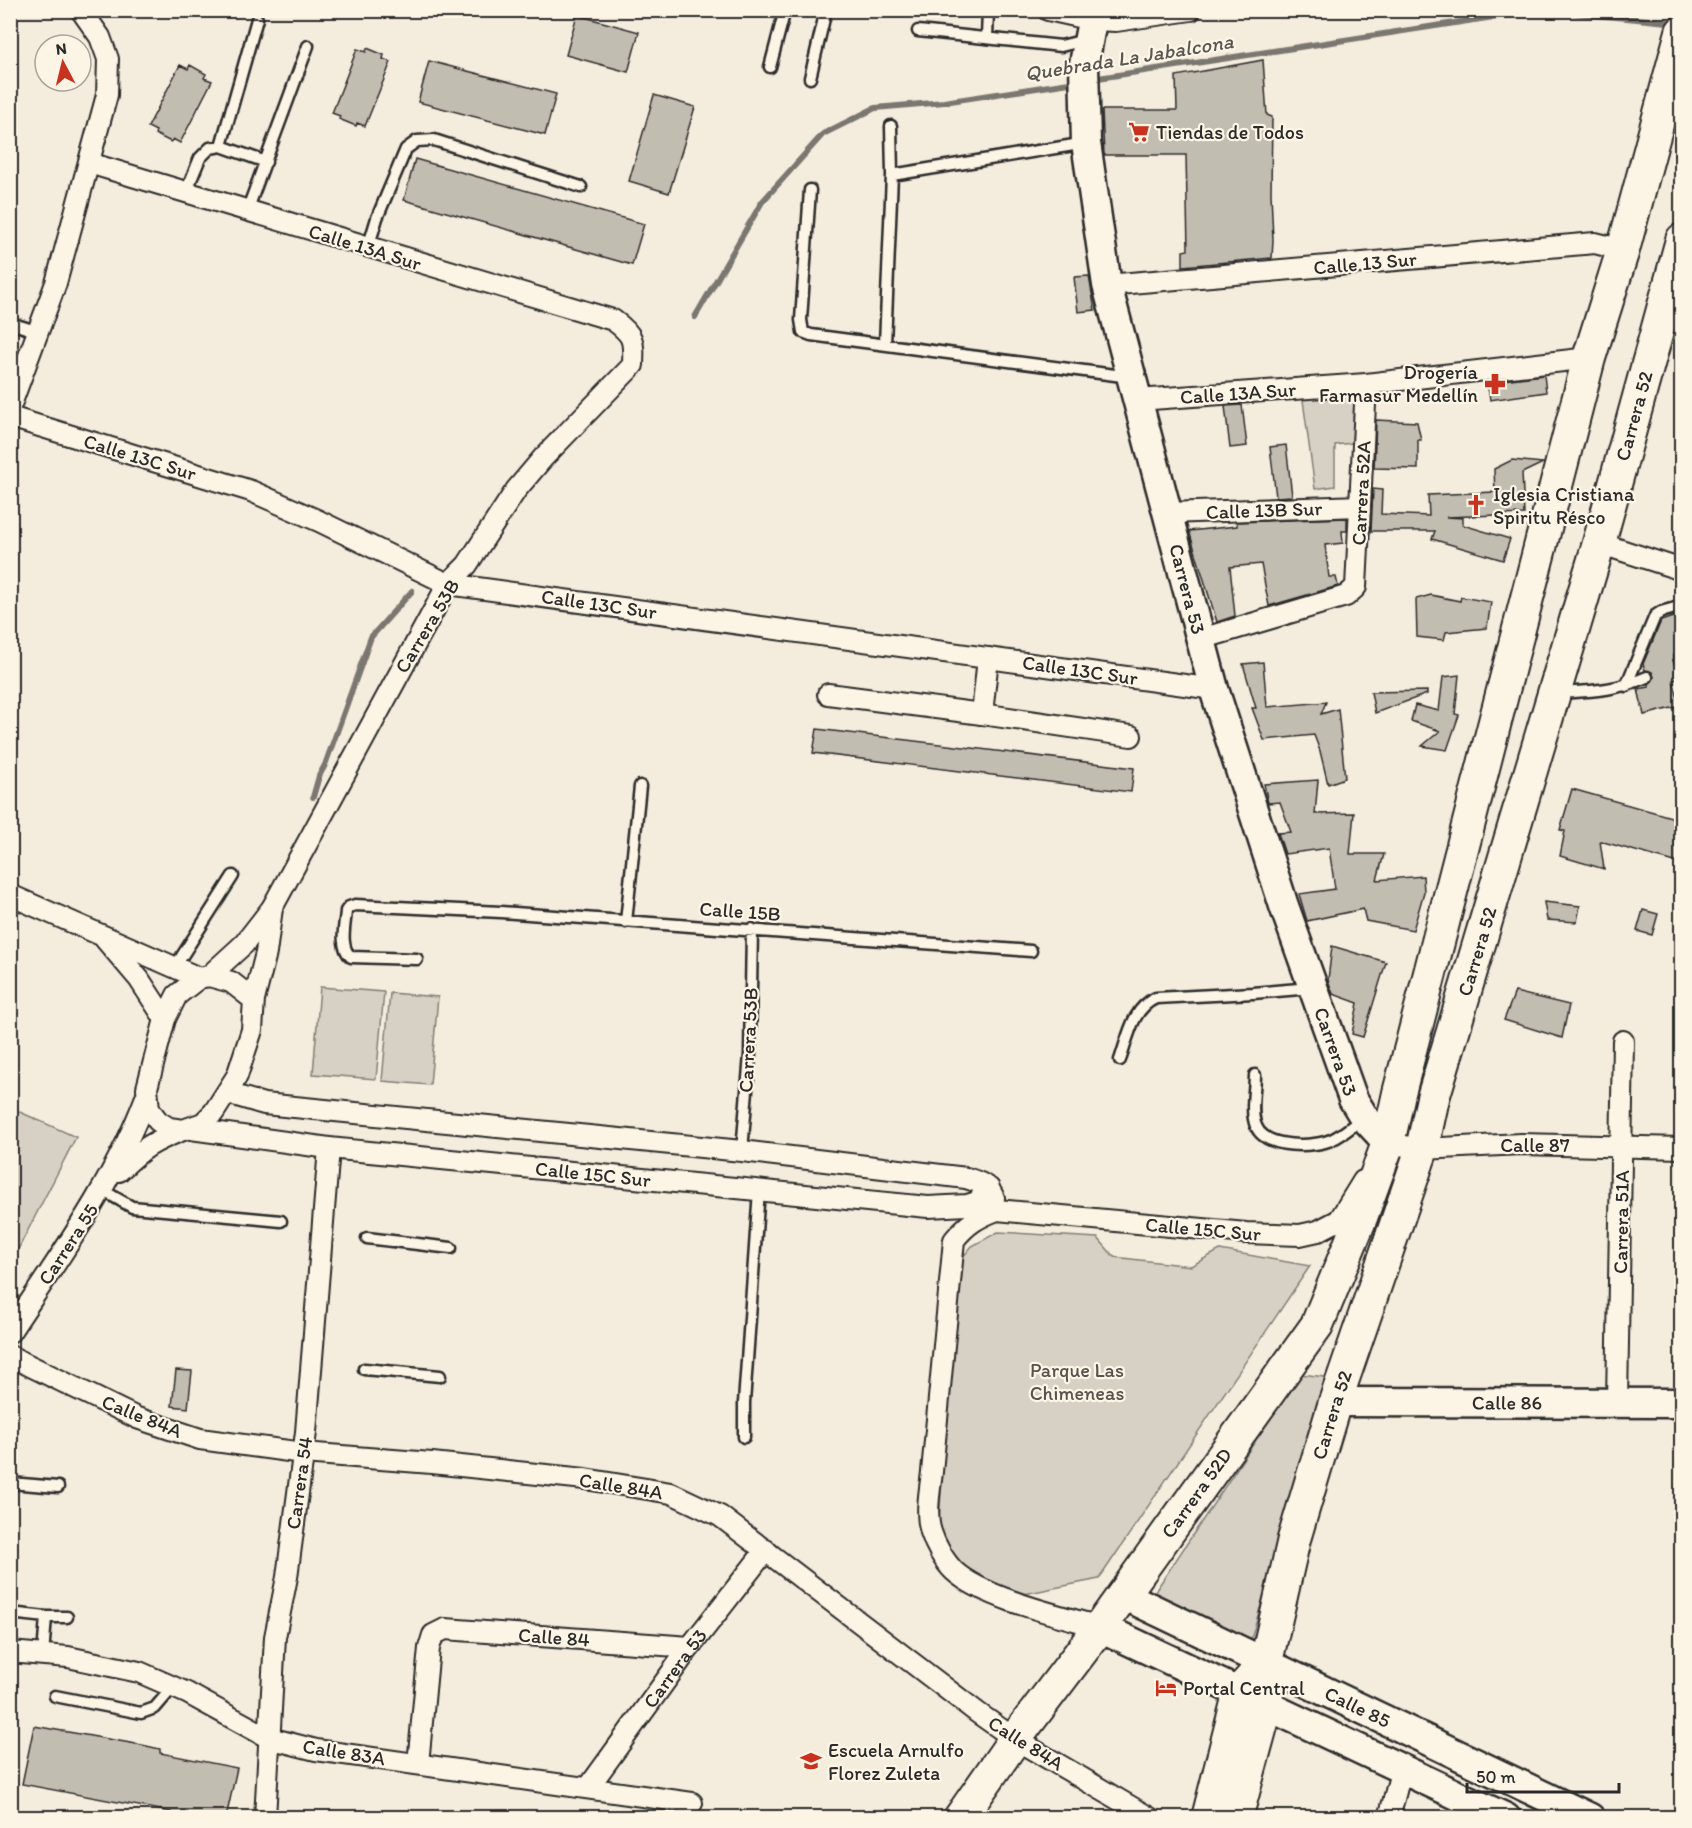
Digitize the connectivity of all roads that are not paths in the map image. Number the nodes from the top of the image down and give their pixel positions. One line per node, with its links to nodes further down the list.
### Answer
1 (81, 10): 19 (street)
2 (785, 10): 13 (lane)
3 (825, 10): 14 (lane)
4 (988, 10): 10 (lane)
5 (1048, 10): 11 (street)
6 (1191, 10): 11 (street)
7 (257, 19): 17 (lane)
8 (918, 32): 10 (lane)
9 (1682, 32): 27 (main road, Carrera 52)
10 (987, 38): 11 (lane)
11 (1089, 45): 16 (street, Carrera 53)
12 (308, 46): 18 (lane)
13 (770, 67)
14 (810, 78)
15 (891, 126): 20 (lane)
16 (1086, 143): 20 (lane); 28 (street, Carrera 53)
17 (221, 146): 18 (lane); 23 (lane)
18 (266, 162): 24 (lane)
19 (89, 163): 23 (street, Calle 13A Sur); 31 (street)
20 (892, 175): 33 (lane)
21 (581, 187): 26 (lane)
22 (810, 190): 33 (lane, Calle 13A Sur)
23 (186, 192): 24 (street, Calle 13A Sur)
24 (247, 211): 26 (street, Calle 13A Sur)
25 (1682, 240): 29 (main road, Carrera 52)
26 (368, 248): 32 (street, Calle 13A Sur)
27 (1623, 250): 28 (street, Calle 13 Sur); 34 (main road, Carrera 52)
28 (1107, 285): 36 (street, Carrera 53)
29 (1675, 290): 41 (main road, Carrera 52)
30 (10, 323): 31 (lane)
31 (39, 332): 37 (street)
32 (634, 342): 43 (street, Carrera 53B)
33 (885, 344): 36 (lane, Calle 13A Sur)
34 (1589, 358): 35 (street, Calle 13A Sur); 75 (main road, Carrera 52)
35 (1366, 384): 36 (street, Calle 13A Sur); 39 (street, Carrera 52A)
36 (1134, 389): 40 (street, Carrera 53)
37 (10, 407)
38 (10, 417): 43 (street, Calle 13C Sur)
39 (1360, 506): 40 (street, Calle 13B Sur); 45 (street, Carrera 52A)
40 (1168, 513): 45 (street, Carrera 53)
41 (1599, 543): 42 (street); 50 (main road, Carrera 52)
42 (1681, 571)
43 (447, 584): 46 (street, Calle 13C Sur); 57 (street, Carrera 53B)
44 (1682, 606): 48 (lane)
45 (1201, 639): 49 (street, Carrera 53)
46 (988, 658): 49 (street, Calle 13C Sur); 52 (street)
47 (1647, 676): 48 (lane)
48 (1626, 686): 50 (lane)
49 (1214, 689): 65 (street, Carrera 53)
50 (1554, 693): 79 (main road, Carrera 52)
51 (828, 694): 52 (street)
52 (982, 714): 53 (street)
53 (1131, 736)
54 (639, 786): 58 (lane)
55 (233, 876): 63 (lane)
56 (10, 895): 60 (street)
57 (272, 908): 64 (street, Carrera 53B); 66 (street, Carrera 53B)
58 (626, 922): 59 (lane, Calle 15B); 62 (lane, Calle 15B)
59 (752, 930): 61 (lane, Calle 15B); 80 (lane, Carrera 53B)
60 (101, 935): 63 (street); 67 (street)
61 (1031, 951)
62 (417, 959)
63 (176, 967): 64 (street)
64 (204, 977): 66 (street); 67 (street, Carrera 53B)
65 (1312, 988): 69 (lane); 73 (street, Carrera 53)
66 (254, 1000): 71 (street, Carrera 53B)
67 (165, 1019): 72 (street, Carrera 55)
68 (1623, 1041): 76 (street, Carrera 51A)
69 (1120, 1060)
70 (1255, 1075): 73 (lane)
71 (227, 1093): 74 (street, Carrera 53B); 80 (street, Calle 15C Sur)
72 (146, 1097): 74 (street); 81 (street, Carrera 55)
73 (1364, 1117): 75 (street, Carrera 53)
74 (187, 1129): 77 (street, Calle 15C Sur); 81 (street, Carrera 55)
75 (1388, 1143): 79 (street, Calle 87); 85 (street, Calle 15C Sur); 102 (main road, Carrera 52D)
76 (1622, 1146): 78 (street, Calle 87); 79 (street, Calle 87); 95 (street, Carrera 51A)
77 (329, 1148): 83 (street, Calle 15C Sur); 98 (street, Carrera 54)
78 (1682, 1148)
79 (1422, 1149): 94 (main road, Carrera 52)
80 (742, 1151): 82 (street, Calle 15C Sur)
81 (104, 1188): 86 (lane); 90 (street, Carrera 55)
82 (990, 1188): 84 (street, Calle 15C Sur); 85 (street)
83 (759, 1190): 84 (street, Calle 15C Sur); 97 (lane)
84 (928, 1207): 88 (street)
85 (997, 1209): 88 (street)
86 (281, 1221)
87 (367, 1238): 89 (lane)
88 (954, 1240): 106 (street)
89 (451, 1248)
90 (10, 1332)
91 (10, 1356): 98 (street, Calle 84A)
92 (364, 1369): 93 (lane)
93 (440, 1376)
94 (1335, 1402): 95 (street, Calle 86); 110 (main road, Carrera 52)
95 (1617, 1402): 96 (street, Calle 86)
96 (1682, 1403)
97 (744, 1437)
98 (303, 1453): 101 (street, Calle 84A); 114 (street, Carrera 54)
99 (10, 1484): 100 (lane)
100 (58, 1487)
101 (766, 1550): 107 (street, Carrera 53); 115 (street, Calle 84A)
102 (1124, 1593): 106 (main road, Carrera 52D); 110 (street, Calle 85)
103 (10, 1613): 104 (lane)
104 (46, 1617): 105 (lane); 109 (lane)
105 (67, 1617)
106 (1100, 1627): 113 (street, Calle 85); 115 (main road, Carrera 52D)
107 (690, 1647): 116 (street, Calle 84); 118 (street, Carrera 53)
108 (10, 1652): 109 (street, Calle 83A)
109 (43, 1655): 111 (street, Calle 83A)
110 (1266, 1662): 113 (main road, Carrera 52); 127 (street, Calle 85)
111 (173, 1687): 112 (lane); 114 (street, Calle 83A)
112 (56, 1696)
113 (1253, 1697): 117 (street, Calle 85); 123 (main road, Carrera 52); 124 (main road, Carrera 52)
114 (269, 1738): 116 (street, Calle 83A); 120 (street, Carrera 54)
115 (1015, 1739): 121 (main road, Carrera 52D); 122 (street, Calle 84A)
116 (418, 1764): 118 (street, Calle 83A)
117 (1402, 1768): 125 (street); 126 (street, Calle 85)
118 (588, 1788): 119 (street, Calle 83A)
119 (692, 1803)
120 (265, 1818)
121 (960, 1818)
122 (1150, 1818)
123 (1208, 1818)
124 (1236, 1818)
125 (1389, 1818)
126 (1506, 1818)
127 (1590, 1818)

